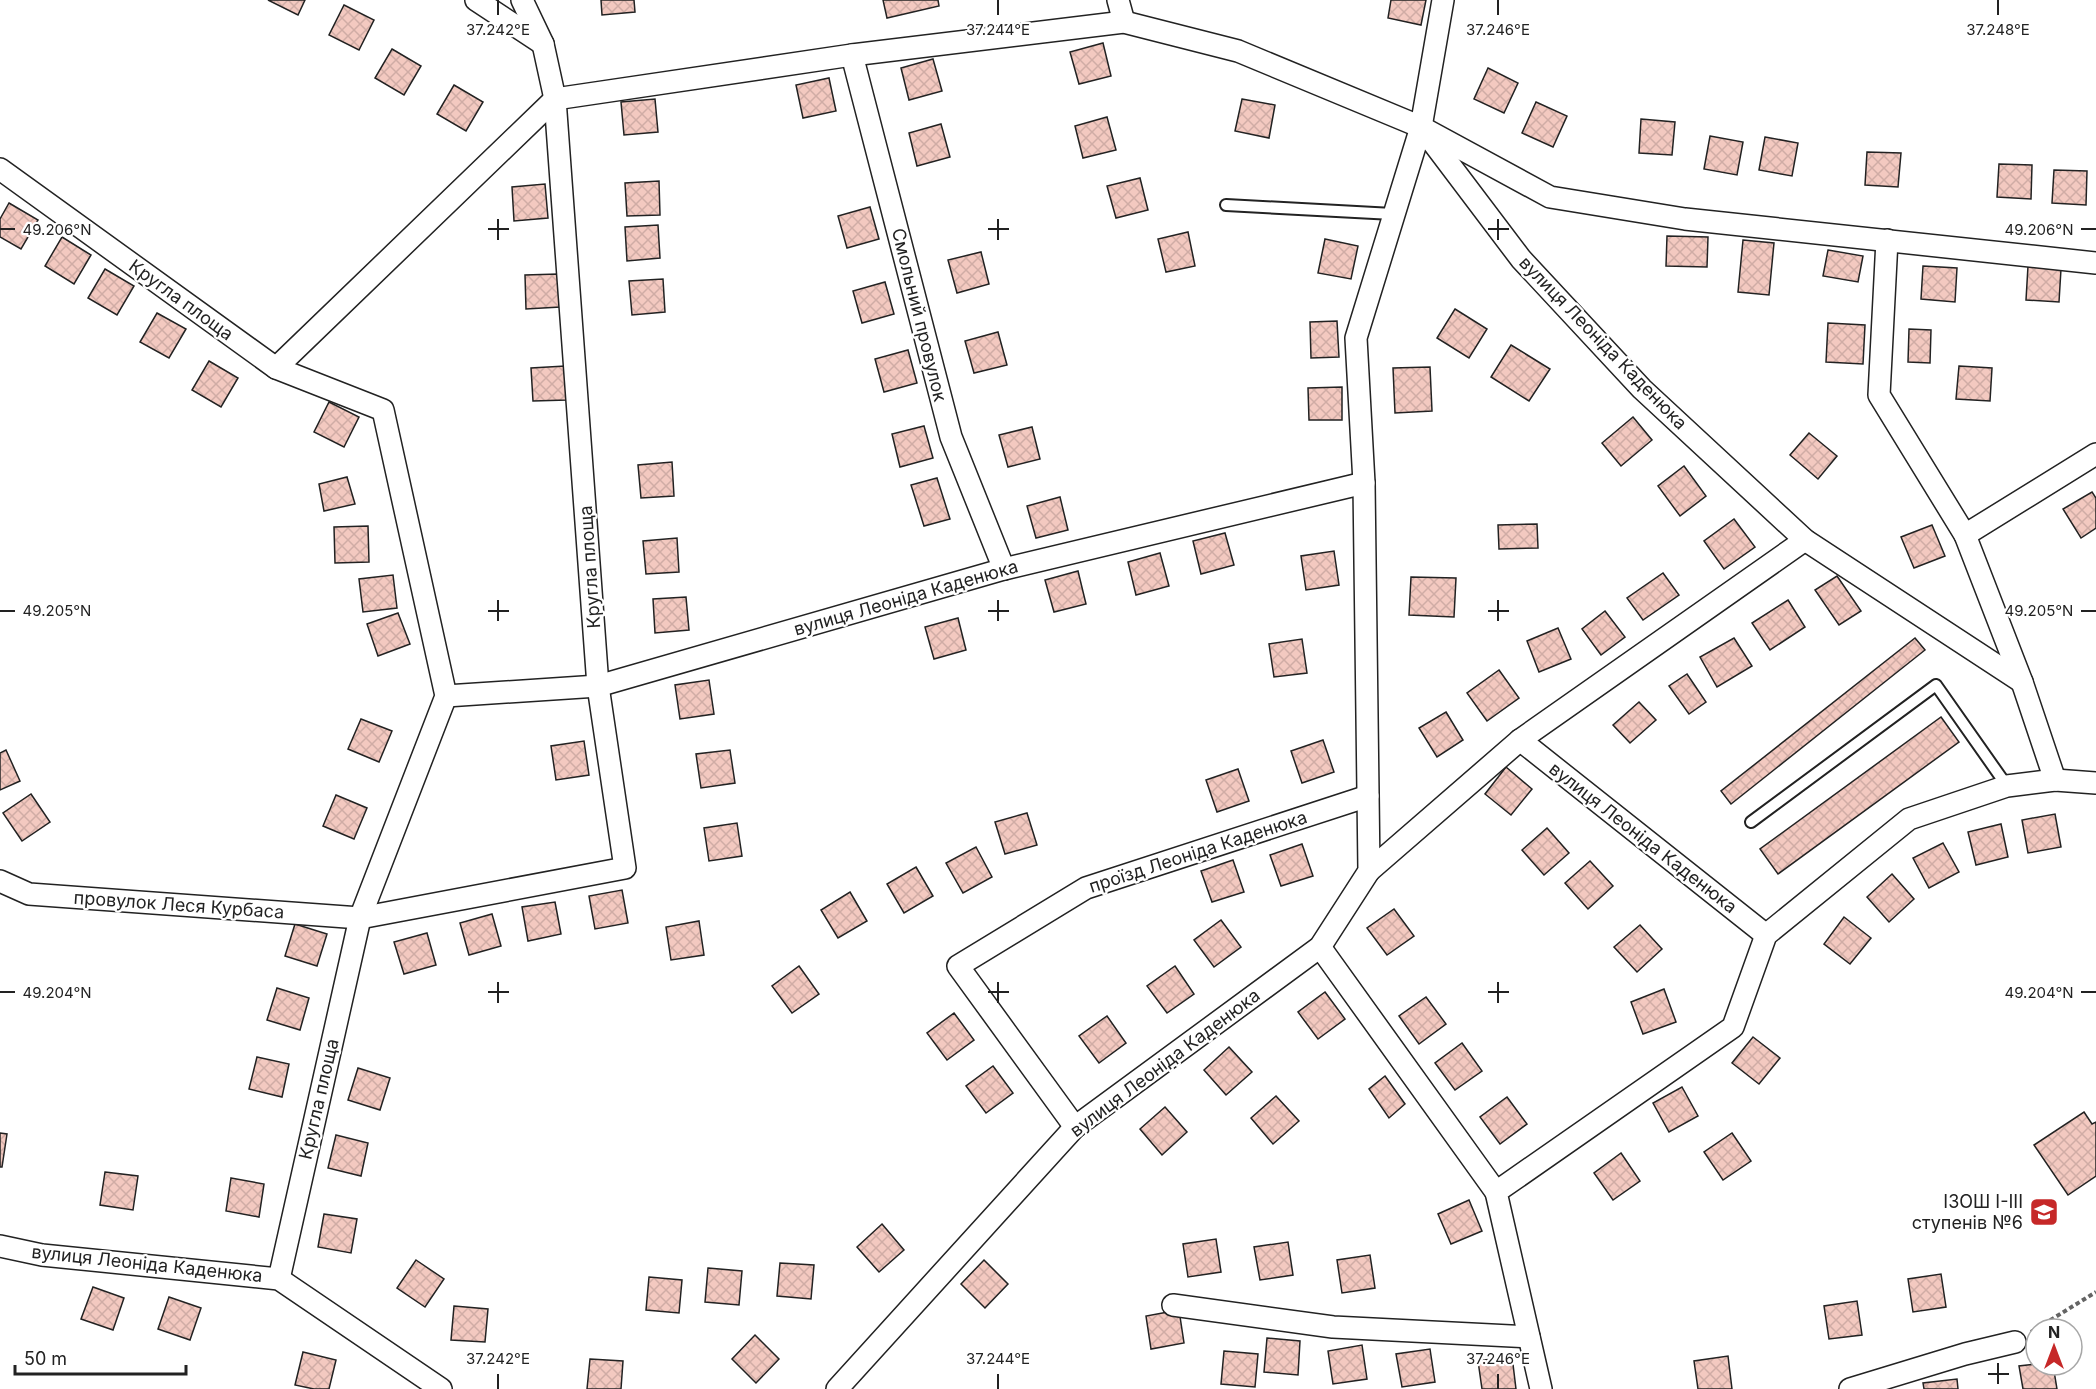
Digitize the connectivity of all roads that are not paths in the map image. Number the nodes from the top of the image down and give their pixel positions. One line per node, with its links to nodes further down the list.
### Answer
1 (476, 0): 6 (street)
2 (522, 0): 6 (street, Кругла площа)
3 (1118, 0): 5 (street)
4 (1443, 0): 9 (street)
5 (1124, 22): 7 (street); 9 (street)
6 (543, 44): 8 (street, Кругла площа)
7 (852, 56): 8 (street); 20 (street, Смольний провулок)
8 (555, 99): 15 (street); 22 (street, Кругла площа)
9 (1420, 127): 12 (street); 13 (street); 19 (street, вулиця Леоніда Каденюка)
10 (0, 169): 15 (street, Кругла площа)
11 (1226, 205): 12 (lane)
12 (1393, 214): 17 (street)
13 (1887, 240): 14 (street); 18 (street)
14 (2096, 263)
15 (276, 368): 23 (street, Кругла площа)
16 (2096, 454): 18 (street)
17 (1364, 483): 20 (street, вулиця Леоніда Каденюка); 28 (street)
18 (1965, 535): 21 (street)
19 (1806, 540): 21 (street, вулиця Леоніда Каденюка); 24 (street, вулиця Леоніда Каденюка)
20 (1004, 569): 22 (street, вулиця Леоніда Каденюка)
21 (2022, 682): 25 (street)
22 (598, 686): 23 (street, вулиця Леоніда Каденюка); 32 (street, Кругла площа)
23 (446, 696): 32 (street, Кругла площа)
24 (1520, 740): 30 (street, вулиця Леоніда Каденюка); 33 (street, вулиця Леоніда Каденюка)
25 (2055, 780): 26 (street); 27 (street)
26 (2096, 783)
27 (2007, 786): 29 (lane); 33 (street)
28 (1368, 796): 30 (street); 35 (street, проїзд Леоніда Каденюка)
29 (1751, 822)
30 (1368, 871): 34 (street, вулиця Леоніда Каденюка)
31 (0, 881): 32 (street, провулок Леся Курбаса)
32 (360, 918): 38 (street, Кругла площа)
33 (1766, 935): 36 (street)
34 (1320, 947): 35 (street, вулиця Леоніда Каденюка); 36 (street)
35 (1075, 1128): 43 (street, вулиця Леоніда Каденюка)
36 (1496, 1192): 40 (street)
37 (0, 1246): 38 (street, вулиця Леоніда Каденюка)
38 (279, 1279): 42 (street, вулиця Леоніда Каденюка)
39 (1173, 1305): 40 (street)
40 (1529, 1336): 44 (street)
41 (2016, 1341): 45 (street)
42 (441, 1389)
43 (837, 1389)
44 (1541, 1389)
45 (1850, 1389)

